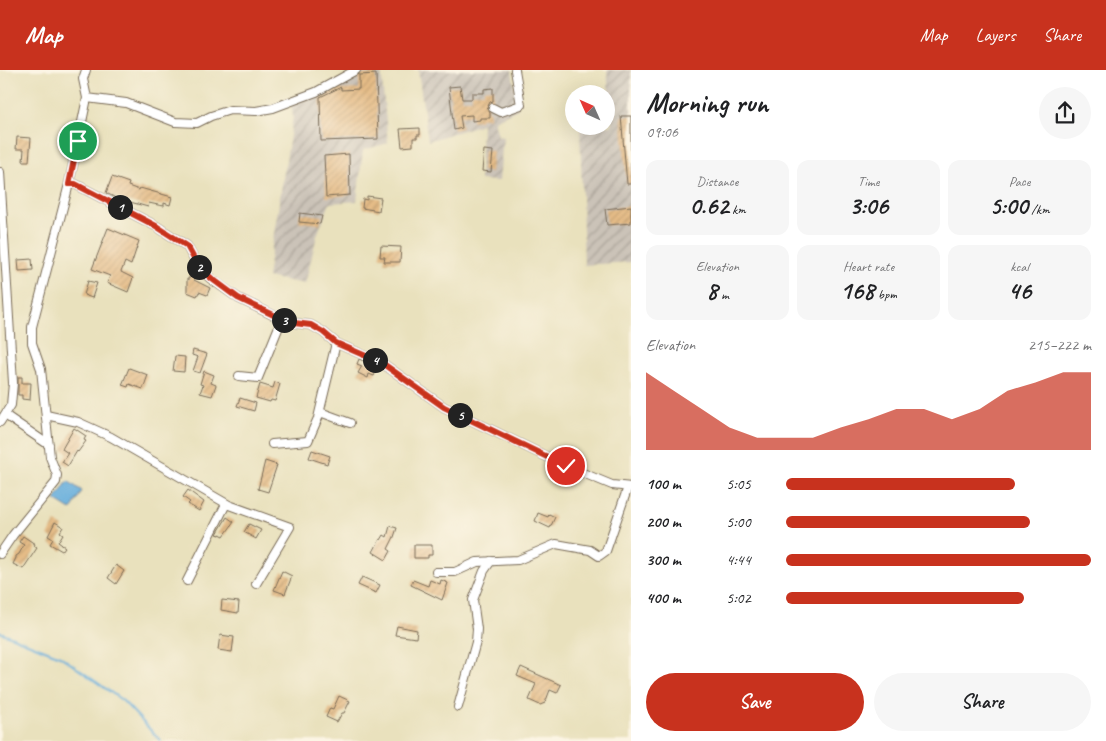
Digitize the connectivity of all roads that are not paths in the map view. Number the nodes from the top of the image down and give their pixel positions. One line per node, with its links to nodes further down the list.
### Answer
1 (86, 70): 4 (street)
2 (356, 70): 4 (street)
3 (515, 70): 5 (street)
4 (87, 98): 7 (street)
5 (493, 108)
6 (0, 172): 13 (street)
7 (69, 184): 8 (street); 12 (street)
8 (282, 319): 9 (street); 10 (street)
9 (336, 343): 11 (street); 17 (street)
10 (239, 376)
11 (320, 412): 14 (street); 15 (street)
12 (46, 415): 16 (street); 18 (street)
13 (2, 418): 16 (street)
14 (350, 424)
15 (272, 444)
16 (49, 445): 19 (street)
17 (629, 487): 20 (street)
18 (226, 504): 22 (street); 23 (street)
19 (0, 554)
20 (491, 561): 21 (street); 24 (street)
21 (436, 572)
22 (187, 581)
23 (256, 584)
24 (458, 707)

